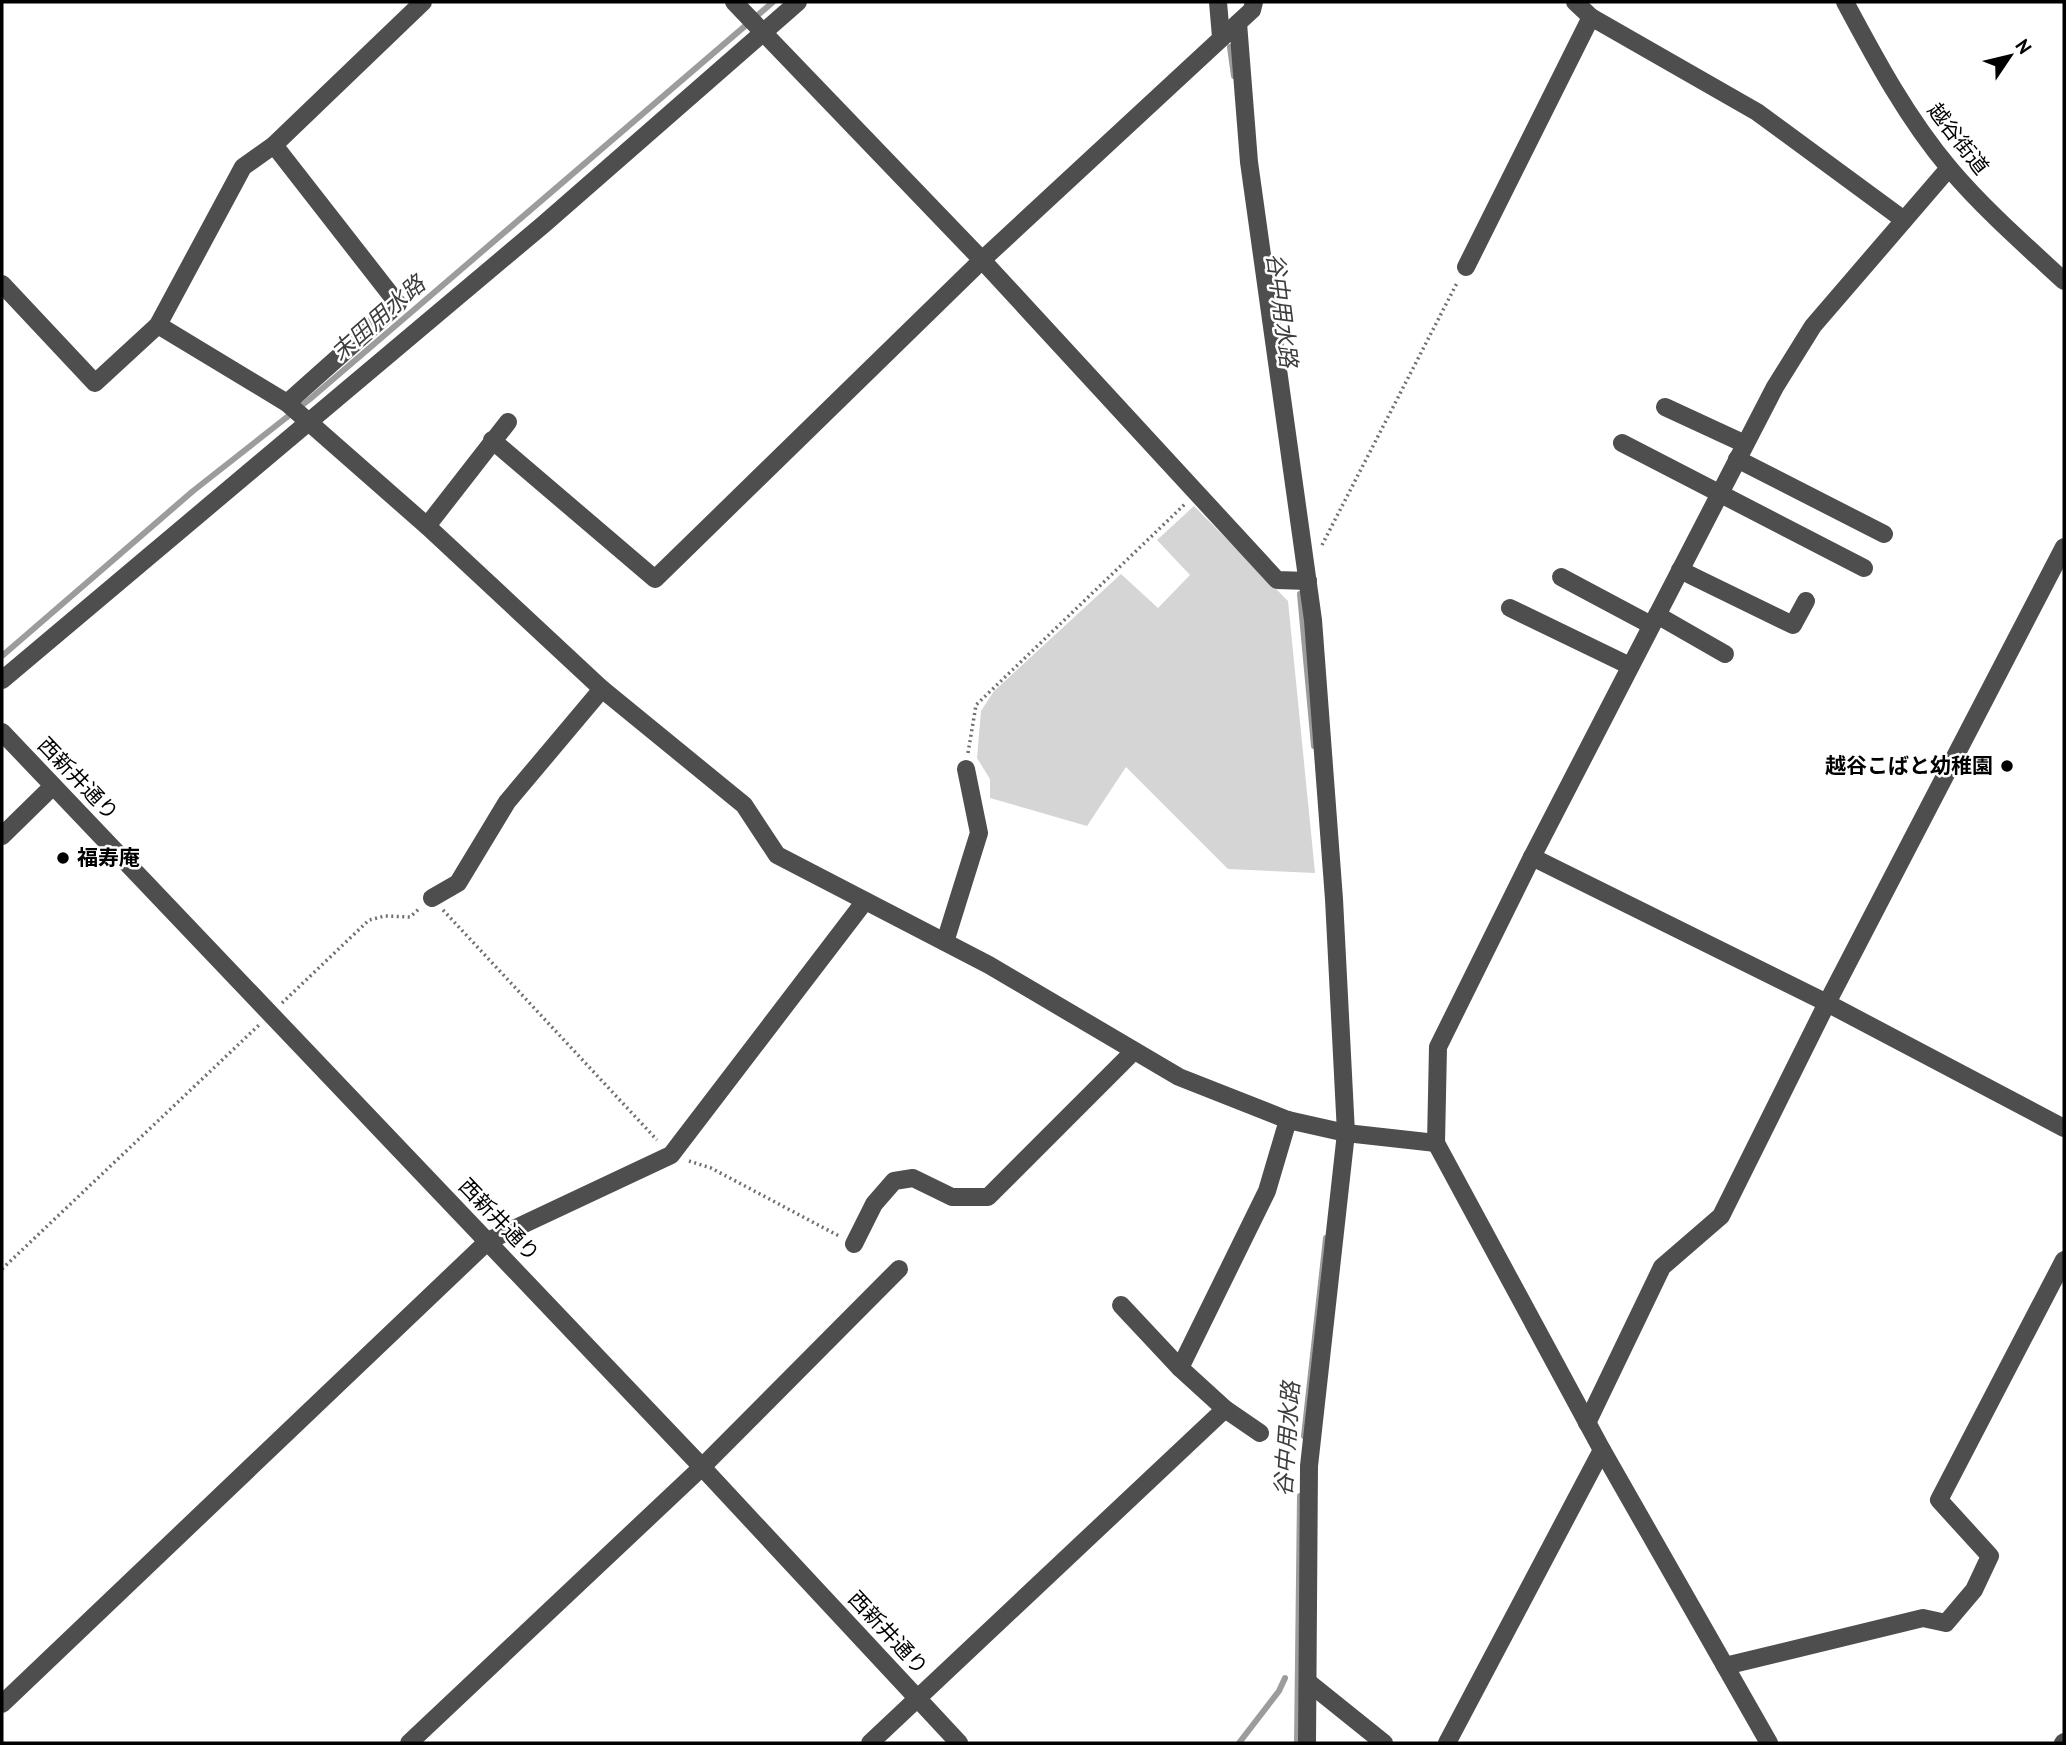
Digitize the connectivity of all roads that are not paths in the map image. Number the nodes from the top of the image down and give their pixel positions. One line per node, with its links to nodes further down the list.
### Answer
1 (423, 2): 11 (street)
2 (734, 2): 9 (street)
3 (798, 2): 9 (street)
4 (1217, 2): 10 (street)
5 (1254, 2): 8 (street)
6 (1846, 2): 12 (street, 越谷街道)
7 (1584, 7): 13 (street); 15 (street)
8 (1238, 23): 10 (street); 33 (street)
9 (762, 32): 14 (street); 21 (street)
10 (1221, 37): 14 (street)
11 (274, 145): 18 (street); 19 (street)
12 (1949, 168): 13 (street); 16 (street, 越谷街道)
13 (1904, 220): 25 (street)
14 (982, 260): 23 (street); 33 (street)
15 (1466, 267)
16 (2064, 281)
17 (2, 284): 18 (street)
18 (158, 325): 19 (street)
19 (287, 403): 21 (street)
20 (1665, 407): 25 (street)
21 (310, 422): 27 (street); 39 (street)
22 (508, 422): 23 (street)
23 (492, 440): 27 (street)
24 (1622, 443): 26 (street)
25 (1741, 452): 26 (street); 28 (street)
26 (1720, 492): 30 (street); 31 (street)
27 (427, 526): 40 (street)
28 (1884, 534)
29 (2064, 547): 49 (street)
30 (1864, 568)
31 (1680, 569): 34 (street); 36 (street)
32 (1561, 577): 36 (street)
33 (1308, 581): 53 (street)
34 (1806, 601)
35 (1510, 608): 38 (street)
36 (1654, 620): 37 (street); 38 (street)
37 (1725, 654)
38 (1630, 666): 45 (street)
39 (2, 680)
40 (602, 689): 46 (street); 47 (street)
41 (2, 732): 43 (street, 西新井通り)
42 (966, 769): 48 (street)
43 (52, 786): 44 (street); 55 (street, 西新井通り)
44 (2, 836)
45 (1532, 857): 49 (street); 54 (street)
46 (432, 898)
47 (865, 901): 48 (street); 55 (street)
48 (945, 942): 50 (street)
49 (1827, 1003): 52 (street); 62 (street)
50 (1134, 1051): 51 (street); 56 (street)
51 (1288, 1120): 53 (street); 60 (street)
52 (2064, 1128)
53 (1346, 1133): 54 (street); 67 (street)
54 (1436, 1143): 62 (street)
55 (488, 1241): 65 (street, 西新井通り); 69 (street)
56 (854, 1244)
57 (2064, 1260): 66 (street)
58 (898, 1269): 65 (street)
59 (1121, 1305): 60 (street)
60 (1180, 1368): 61 (street)
61 (1225, 1409): 63 (street); 68 (street)
62 (1587, 1423): 64 (street)
63 (1260, 1433)
64 (1602, 1450): 66 (street); 75 (street)
65 (702, 1467): 68 (street, 西新井通り); 70 (street)
66 (1725, 1666): 76 (street)
67 (1308, 1682): 73 (street); 74 (street)
68 (918, 1698): 71 (street); 72 (street, 西新井通り)
69 (2, 1704)
70 (409, 1743)
71 (870, 1743)
72 (959, 1743)
73 (1307, 1743)
74 (1384, 1743)
75 (1447, 1743)
76 (1769, 1743)

